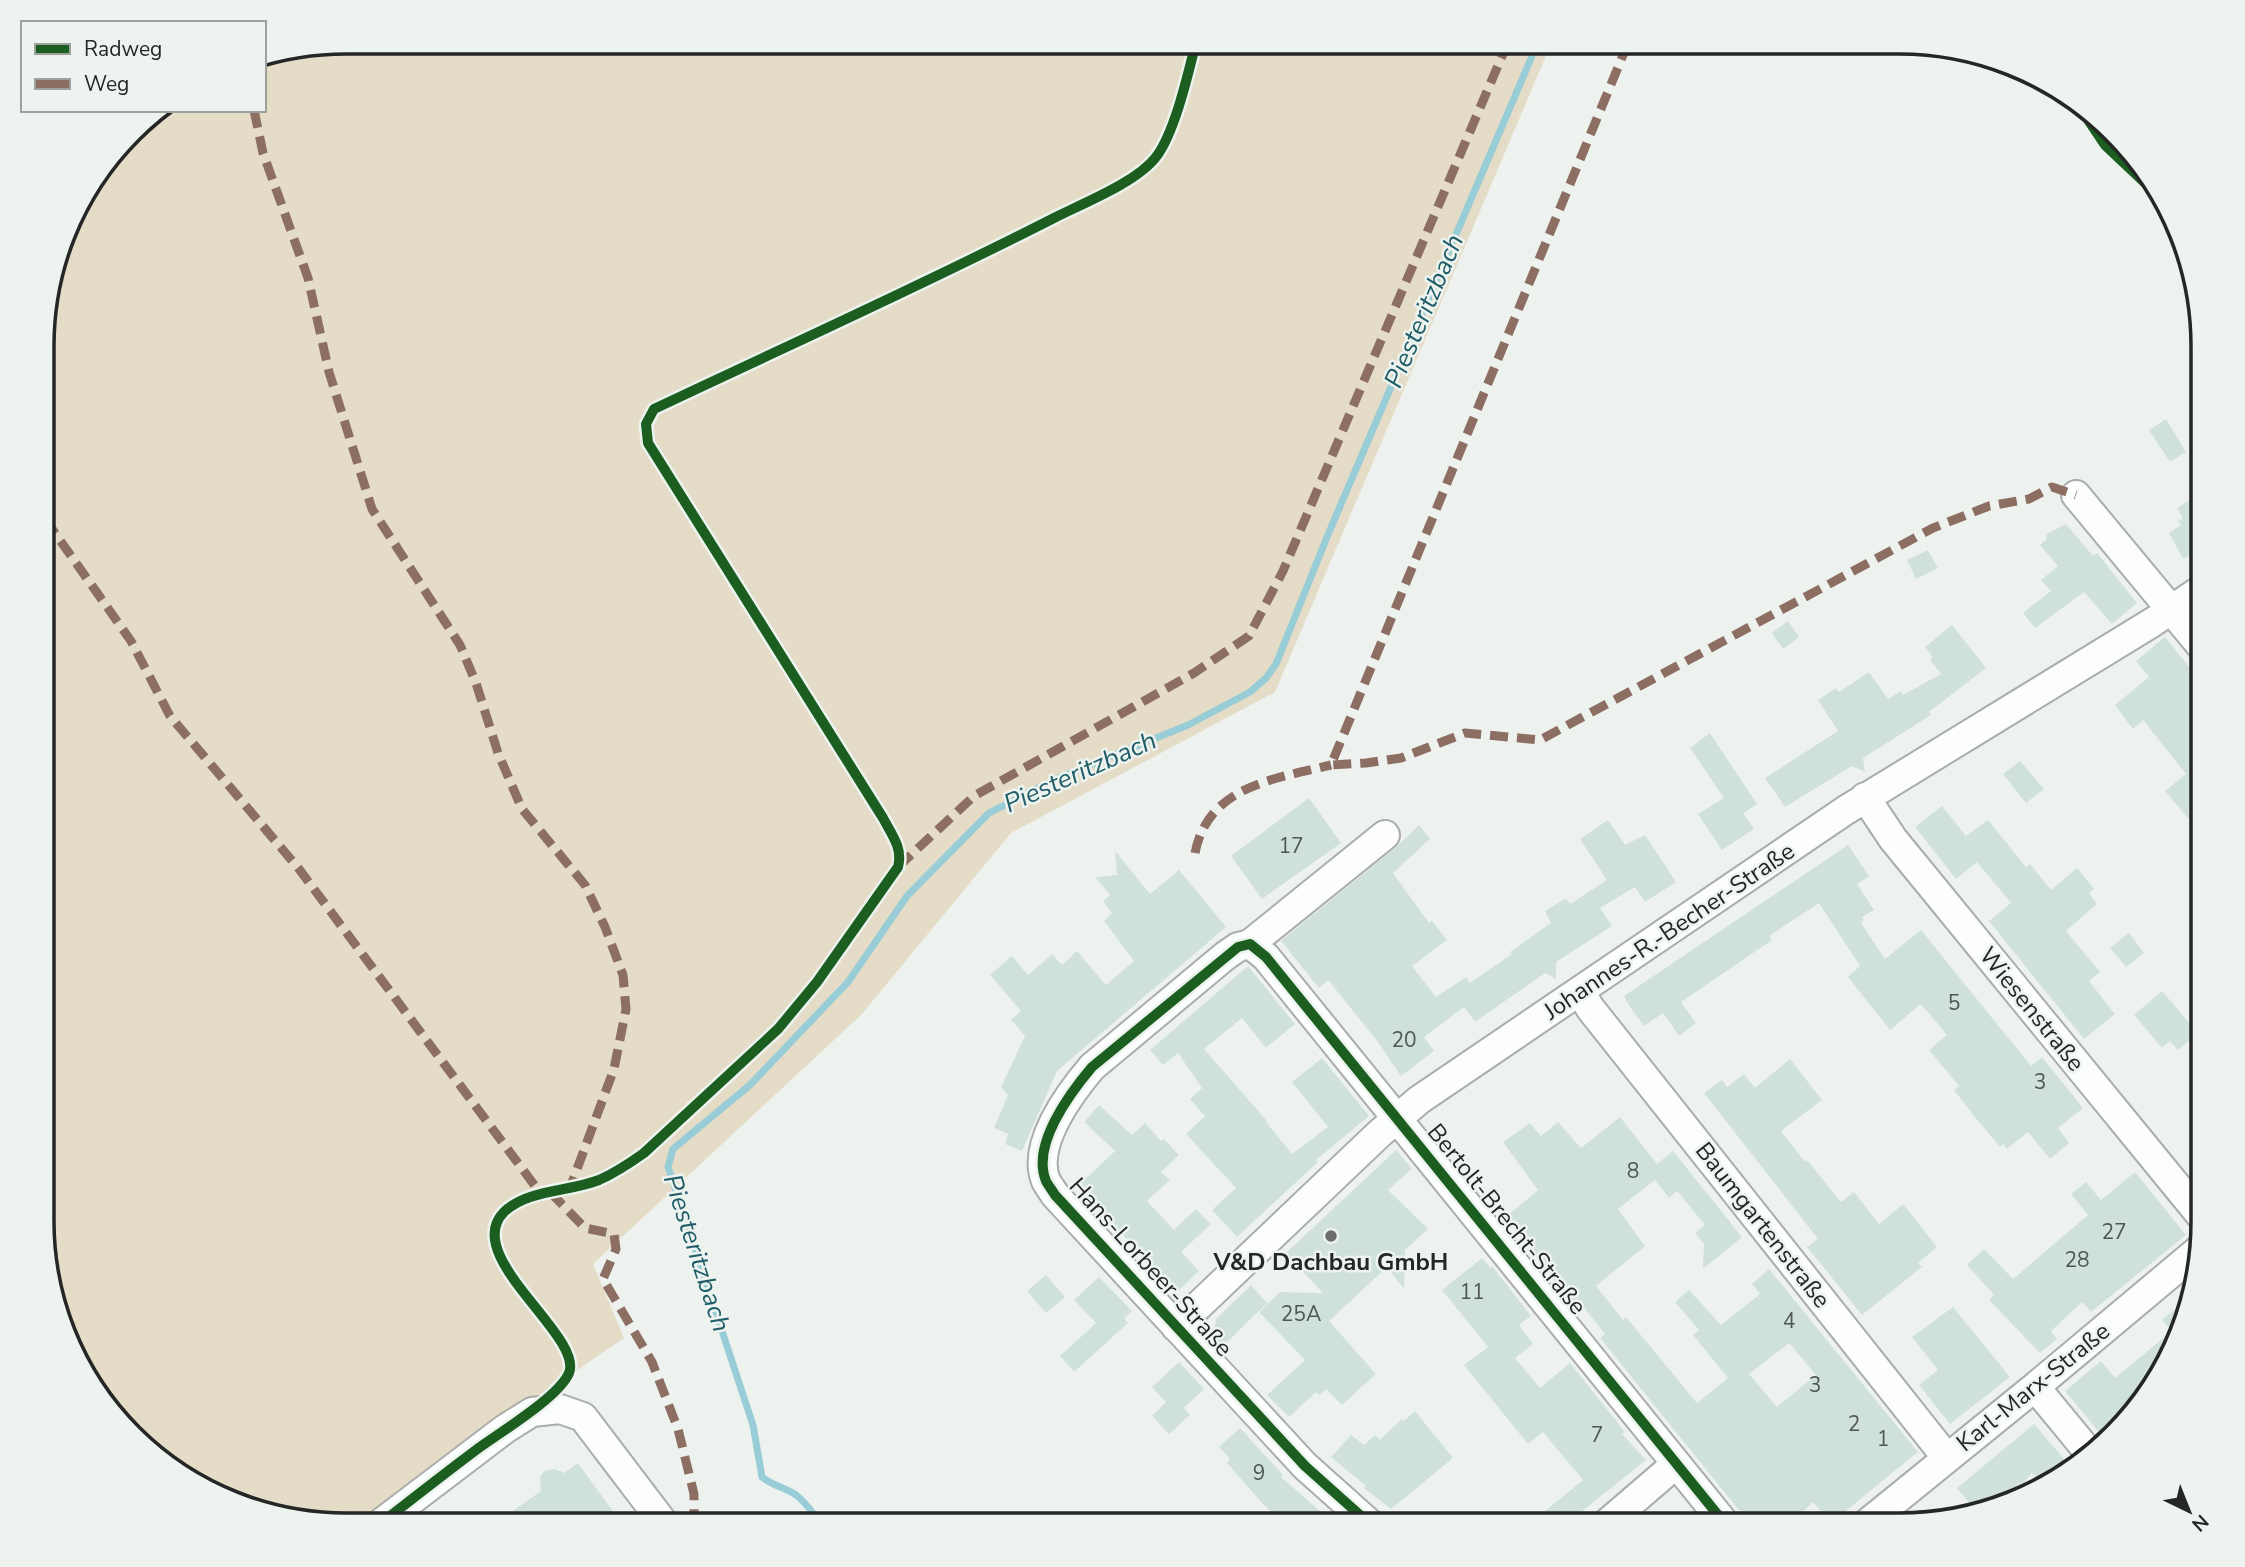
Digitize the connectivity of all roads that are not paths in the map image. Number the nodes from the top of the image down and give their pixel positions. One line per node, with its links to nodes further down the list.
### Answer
1 (2076, 495): 3 (street)
2 (2191, 597): 3 (street, Johannes-R.-Becher-Straße)
3 (2172, 610): 4 (street); 5 (street, Johannes-R.-Becher-Straße)
4 (2191, 633)
5 (1865, 797): 8 (street, Johannes-R.-Becher-Straße); 10 (street, Wiesenstraße)
6 (1385, 835): 7 (street, Hans-Lorbeer-Straße)
7 (1250, 944): 9 (street, Bertolt-Brecht-Straße); 12 (street, Hans-Lorbeer-Straße)
8 (1580, 991): 9 (street, Johannes-R.-Becher-Straße); 15 (street, Baumgartenstraße)
9 (1397, 1118): 12 (street, Johannes-R.-Becher-Straße); 16 (street, Bertolt-Brecht-Straße)
10 (2191, 1204)
11 (2188, 1259): 13 (street, Karl-Marx-Straße)
12 (1176, 1327): 19 (street, Hans-Lorbeer-Straße)
13 (2035, 1387): 14 (street); 15 (street, Karl-Marx-Straße)
14 (2084, 1446)
15 (1947, 1458): 22 (street, Karl-Marx-Straße)
16 (1676, 1464): 20 (street); 21 (street, Bertolt-Brecht-Straße)
17 (394, 1513): 18 (street)
18 (657, 1513)
19 (1358, 1513)
20 (1619, 1513)
21 (1716, 1513)
22 (1880, 1513)

